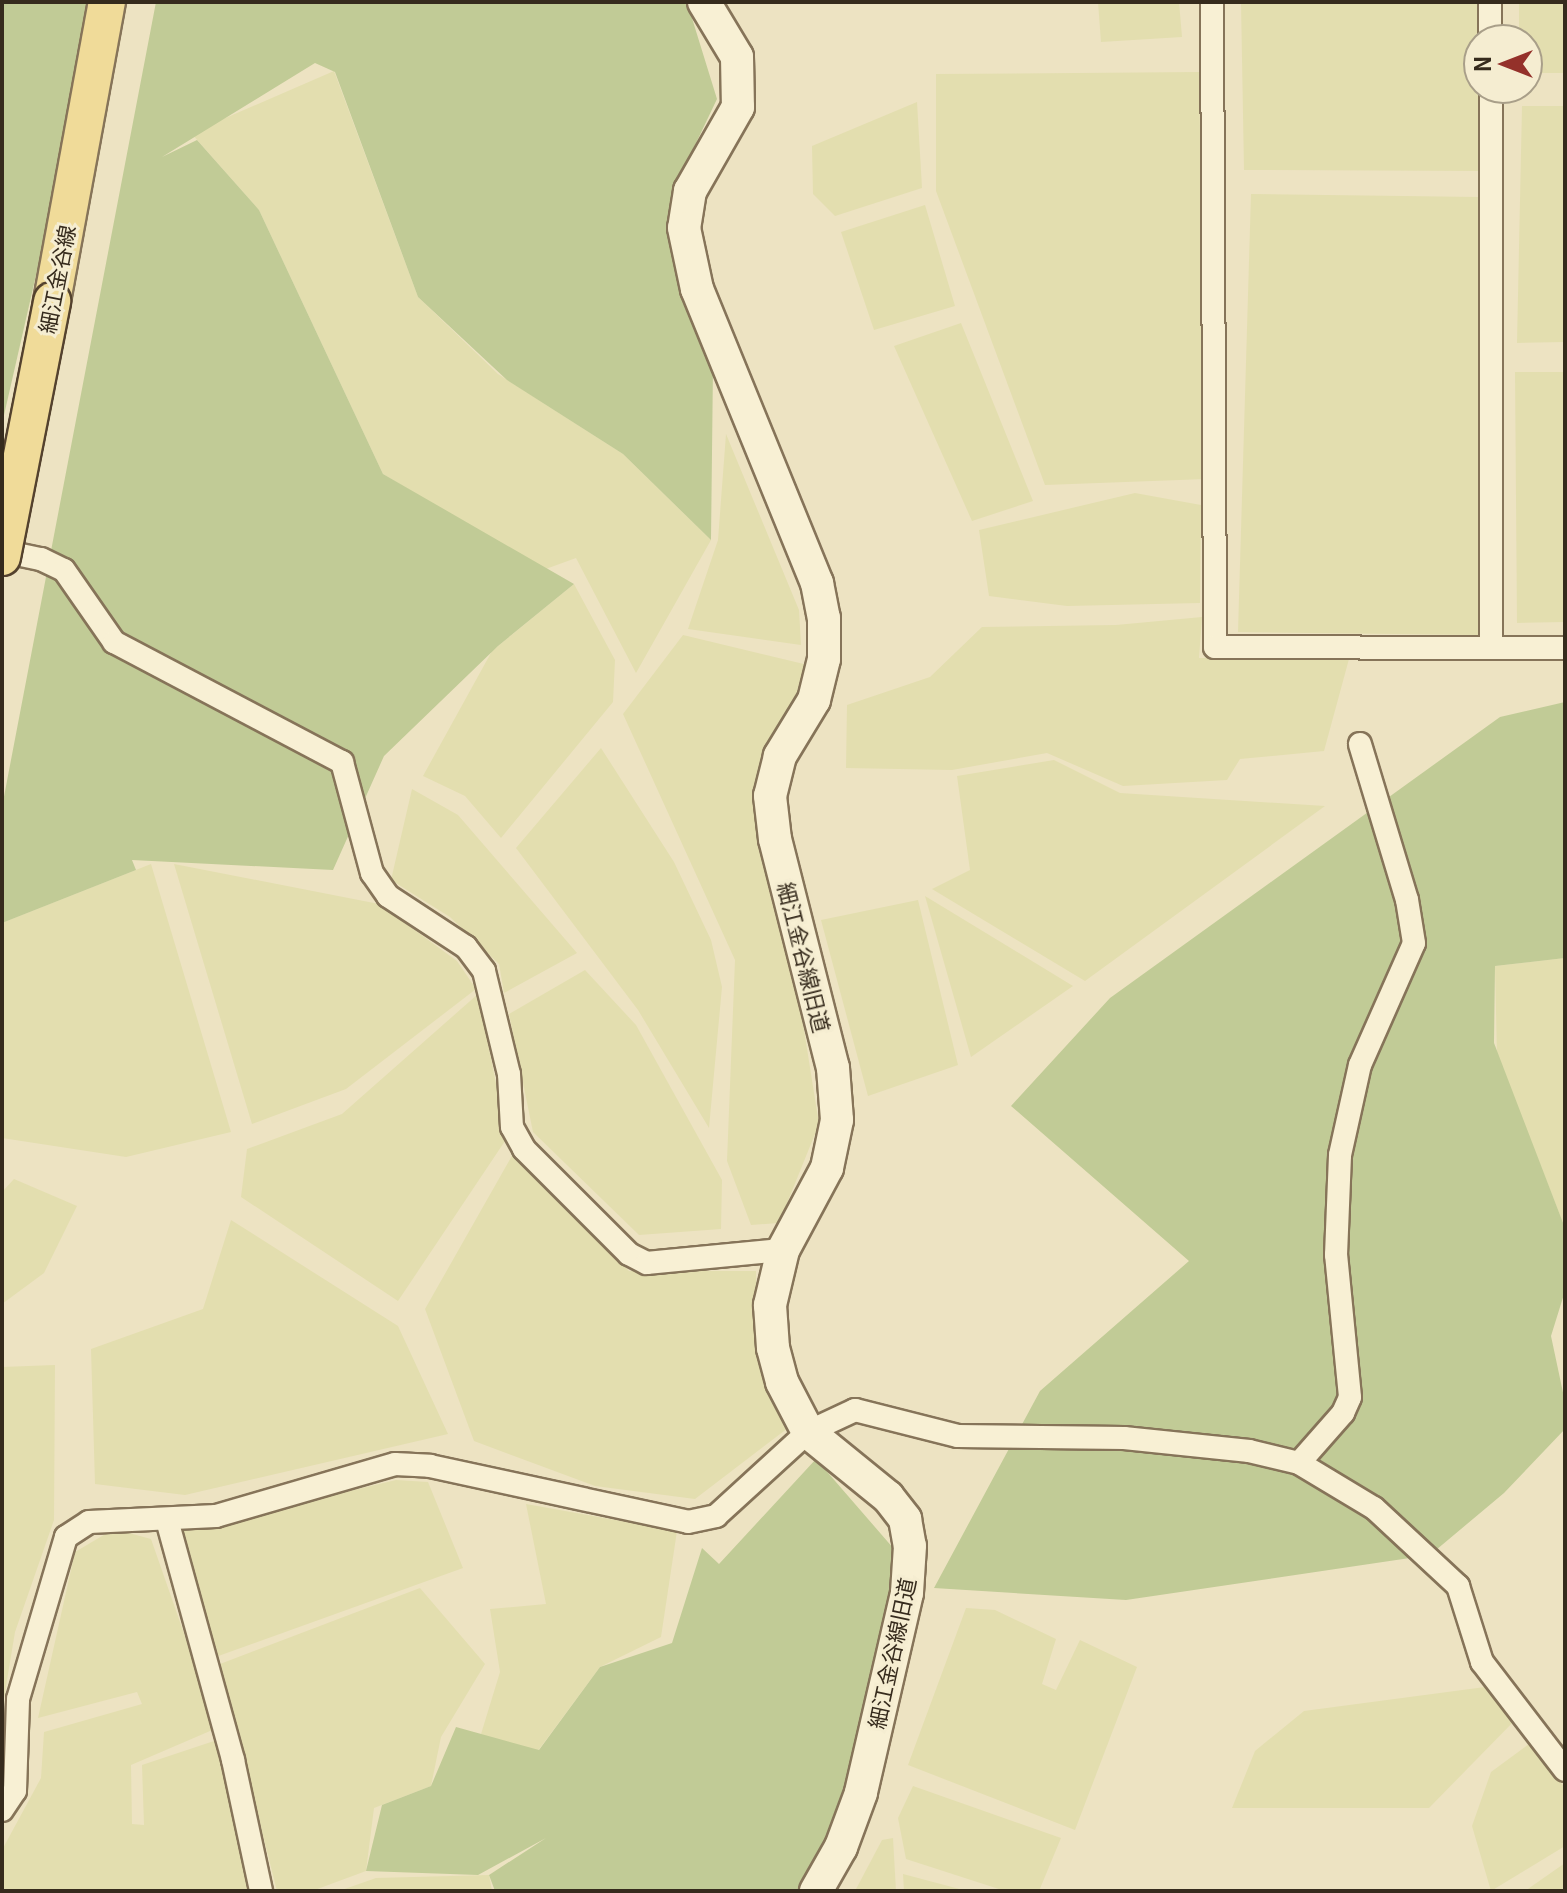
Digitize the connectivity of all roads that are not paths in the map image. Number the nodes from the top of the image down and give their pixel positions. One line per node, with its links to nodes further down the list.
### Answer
1 (107, 2): 7 (main road, 細江金谷線, bridge)
2 (704, 2): 11 (street, 細江金谷線旧道)
3 (1212, 2): 8 (street)
4 (1490, 2): 5 (street)
5 (1490, 24)
6 (1491, 104): 8 (street)
7 (2, 554): 11 (street)
8 (1491, 647): 9 (street)
9 (1565, 648)
10 (1360, 744): 13 (street)
11 (783, 1250): 12 (street, 細江金谷線旧道)
12 (808, 1432): 13 (street); 14 (street); 18 (street, 細江金谷線旧道)
13 (1299, 1463): 15 (street)
14 (167, 1520): 16 (street); 17 (street)
15 (1565, 1770)
16 (2, 1810)
17 (261, 1891)
18 (816, 1891)

